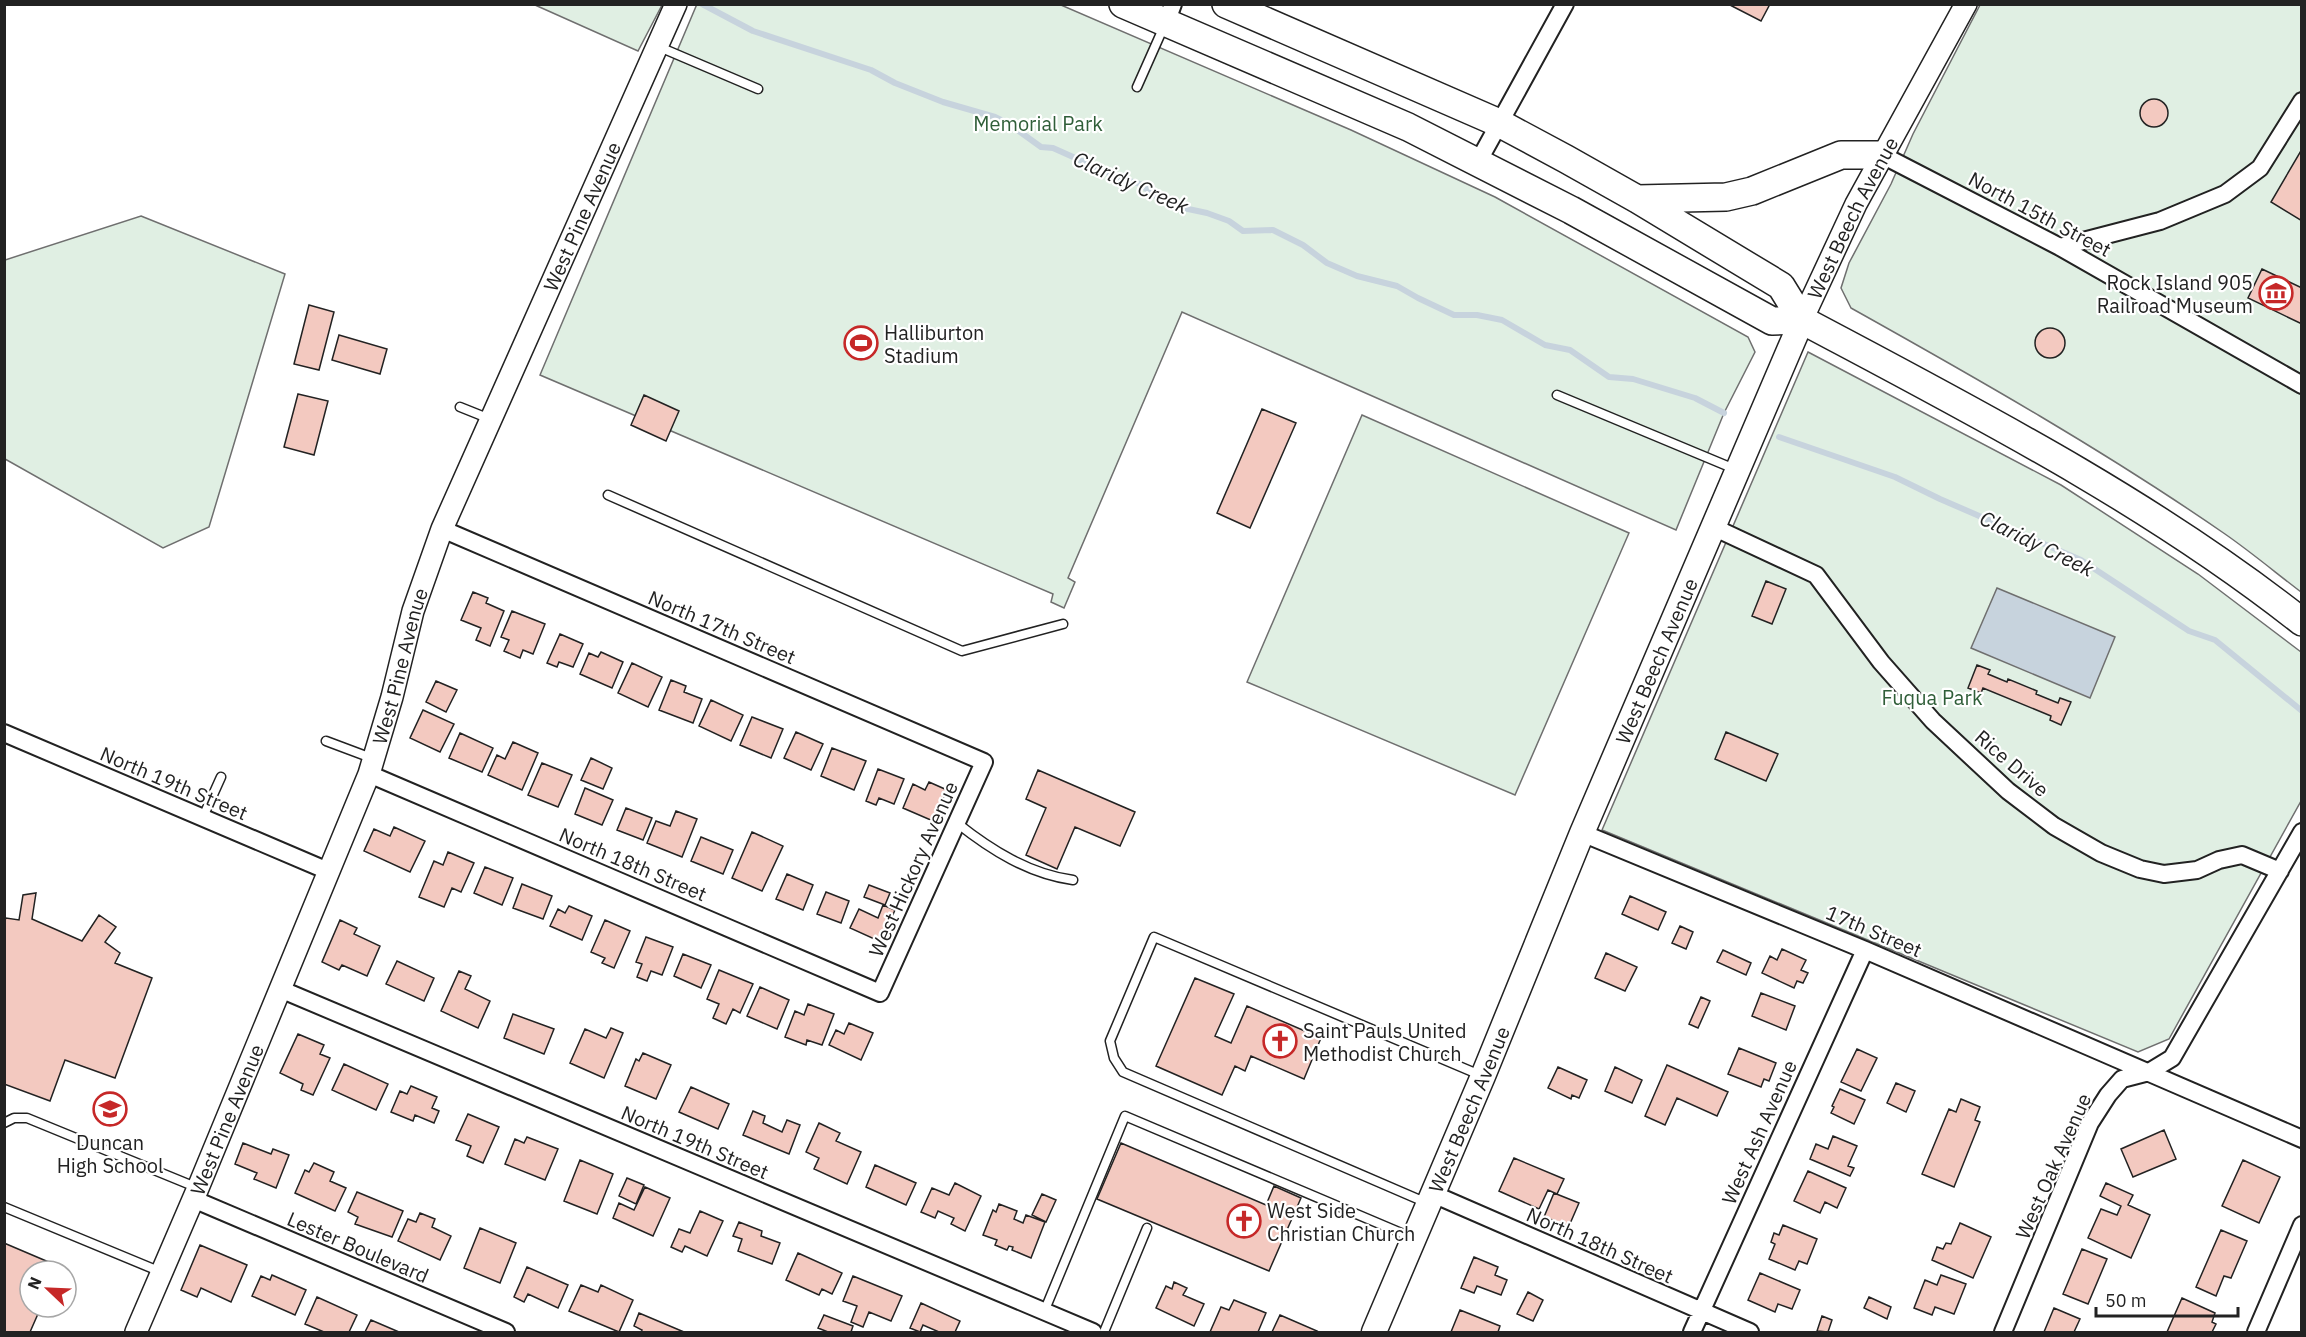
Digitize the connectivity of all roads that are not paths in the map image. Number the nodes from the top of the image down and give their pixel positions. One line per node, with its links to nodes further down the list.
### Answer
1 (676, 4): 7 (street, West Pine Avenue)
2 (1123, 4): 6 (main road)
3 (1226, 4): 11 (main road)
4 (1565, 4): 11 (street)
5 (1966, 4): 12 (street, West Beech Avenue)
6 (1169, 14): 8 (lane); 13 (main road)
7 (656, 45): 9 (lane); 20 (street, West Pine Avenue)
8 (1137, 87)
9 (758, 89)
10 (2301, 101): 15 (street)
11 (1499, 123): 13 (street); 14 (main road)
12 (1882, 155): 14 (main road); 15 (street, North 15th Street); 16 (street, West Beech Avenue)
13 (1478, 162): 16 (main road)
14 (1637, 199): 16 (main road)
15 (2060, 247): 17 (street, North 15th Street)
16 (1802, 320): 21 (main road, West Beech Avenue); 25 (main road)
17 (2301, 385)
18 (1557, 395): 21 (lane)
19 (460, 407): 20 (lane)
20 (491, 419): 24 (street, West Pine Avenue)
21 (1737, 471): 23 (main road, West Beech Avenue)
22 (608, 495): 26 (lane)
23 (1713, 527): 35 (main road, West Beech Avenue); 37 (street, Rice Drive)
24 (442, 529): 29 (street, North 17th Street); 30 (street, West Pine Avenue)
25 (2301, 622)
26 (1063, 624)
27 (4, 733): 32 (street, North 19th Street)
28 (326, 741): 30 (lane)
29 (984, 762): 33 (street, West Hickory Avenue)
30 (372, 767): 36 (street, West Pine Avenue); 41 (street, North 18th Street)
31 (221, 777): 32 (lane)
32 (203, 818): 36 (street, North 19th Street)
33 (957, 823): 38 (lane); 41 (street, West Hickory Avenue)
34 (2301, 832): 37 (street, West Oak Avenue)
35 (1582, 833): 39 (street, 17th Street); 43 (main road, West Beech Avenue)
36 (328, 871): 40 (street, West Pine Avenue)
37 (2280, 871): 42 (street, West Oak Avenue)
38 (1073, 880)
39 (1865, 950): 42 (street, 17th Street); 54 (street, West Ash Avenue)
40 (280, 988): 46 (street, West Pine Avenue); 53 (street, North 19th Street)
41 (880, 993)
42 (2149, 1072): 45 (street); 62 (street, West Oak Avenue)
43 (1483, 1076): 47 (main road, West Beech Avenue); 47 (lane)
44 (4, 1123): 46 (lane)
45 (2301, 1139)
46 (196, 1194): 52 (street, West Pine Avenue); 56 (street, Lester Boulevard)
47 (1431, 1199): 51 (main road, West Beech Avenue); 54 (street, North 18th Street)
48 (4, 1207): 52 (lane)
49 (2301, 1225): 63 (street)
50 (1147, 1228): 58 (lane)
51 (1414, 1238): 53 (lane); 59 (main road, West Beech Avenue)
52 (162, 1272): 55 (street, West Pine Avenue)
53 (1044, 1312): 57 (street, North 19th Street)
54 (1701, 1312): 60 (street, West Ash Avenue); 61 (street, North 18th Street)
55 (136, 1332)
56 (506, 1332)
57 (1093, 1332)
58 (1104, 1332)
59 (1374, 1332)
60 (1692, 1332)
61 (1750, 1332)
62 (2003, 1332)
63 (2256, 1332)

